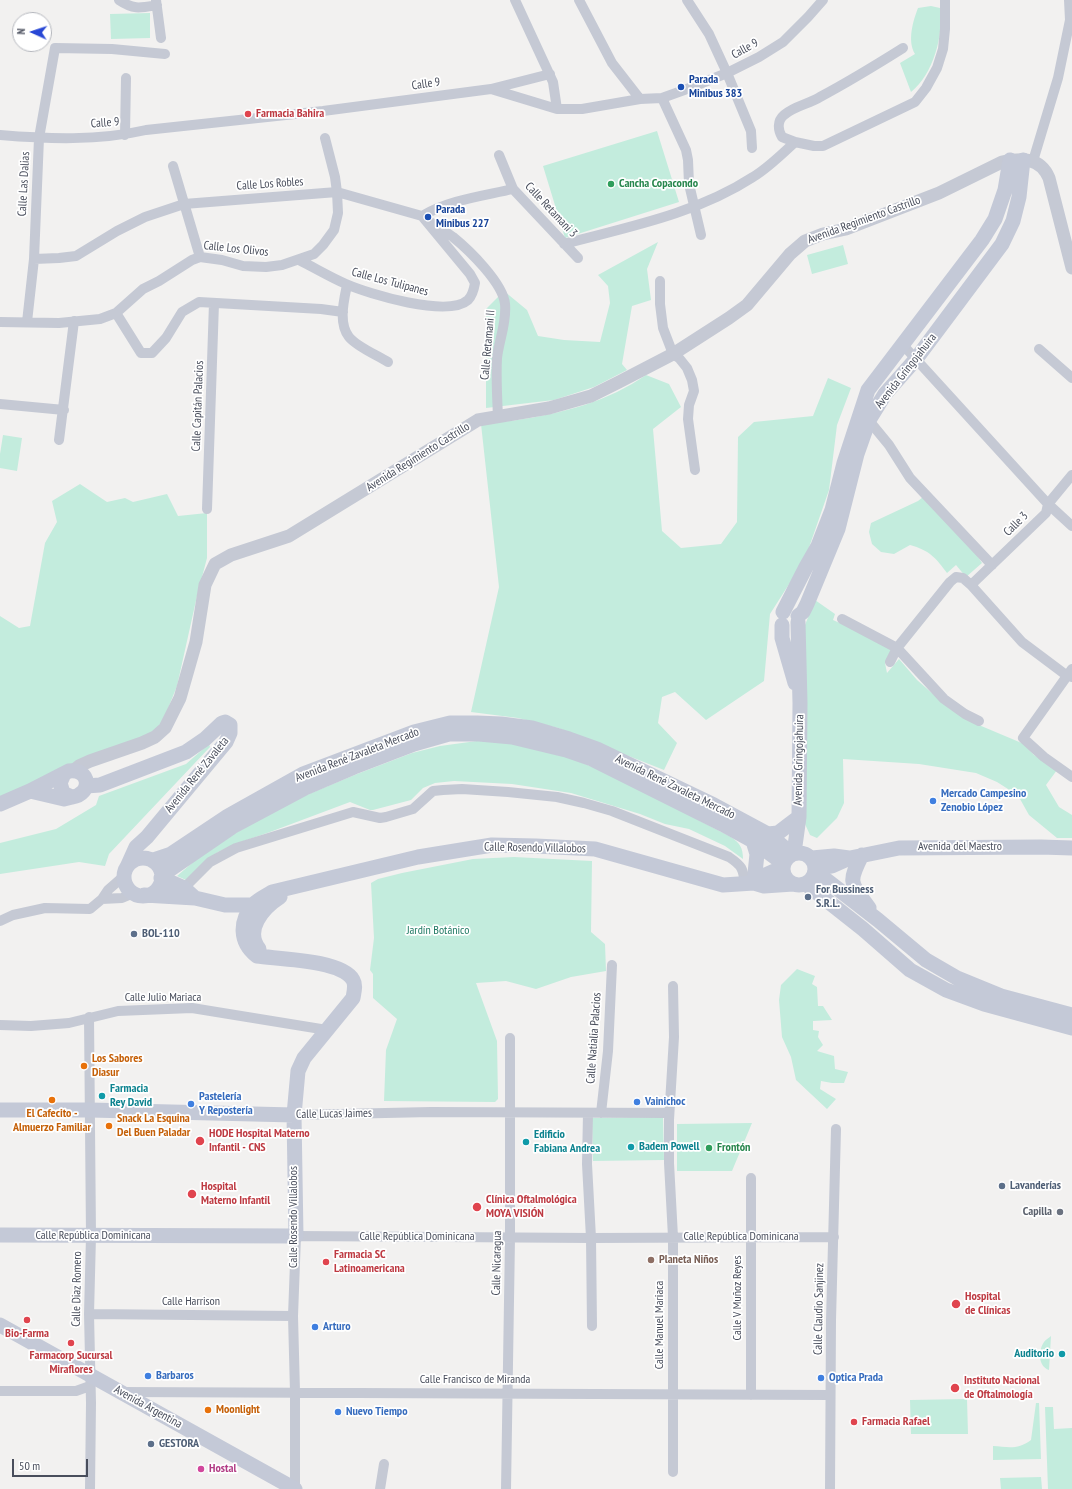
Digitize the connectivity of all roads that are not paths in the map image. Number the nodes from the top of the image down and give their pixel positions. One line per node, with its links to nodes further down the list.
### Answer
1 (119, 0): 8 (street)
2 (515, 0): 14 (street)
3 (579, 0): 18 (street)
4 (687, 0): 13 (street)
5 (823, 0): 13 (street, Calle 9)
6 (945, 0): 24 (street)
7 (1069, 0): 9 (street)
8 (157, 2): 10 (street)
9 (1071, 19): 27 (street)
10 (161, 38)
11 (903, 48): 24 (street)
12 (165, 54): 22 (street, Calle Las Dalias)
13 (727, 73): 17 (street, Calle 9); 25 (street)
14 (550, 74): 16 (street); 19 (street)
15 (126, 78): 20 (street)
16 (491, 89): 19 (street, Calle 9); 20 (street, Calle 9)
17 (662, 98): 18 (street, Calle 9); 32 (street)
18 (640, 99): 19 (street, Calle 9)
19 (557, 109)
20 (125, 135): 22 (street, Calle 9)
21 (0, 136): 22 (street, Calle 9)
22 (39, 138): 38 (street, Calle Las Dalias)
23 (325, 138): 30 (street, Calle Los Olivos)
24 (795, 142): 32 (street)
25 (752, 148)
26 (499, 155): 29 (street, Calle Retamani 3)
27 (1022, 160): 39 (main road, Avenida Gringojahuira); 41 (street); 42 (main road, Avenida Gringojahuira); 53 (street, Avenida Regimiento Castrillo)
28 (173, 166): 31 (street)
29 (513, 189): 33 (street); 35 (street, Calle Retamani 3)
30 (337, 192): 31 (street, Calle Los Robles); 33 (street, Calle Los Robles); 40 (street, Calle Los Olivos)
31 (184, 204): 36 (street); 38 (street, Calle Los Robles)
32 (694, 206): 34 (street); 35 (street)
33 (422, 216): 44 (street, Calle Los Tulipanes); 60 (street, Calle Retamani II)
34 (701, 235)
35 (564, 244): 37 (street, Calle Retamani 3)
36 (200, 257): 40 (street, Calle Los Olivos); 47 (street, Calle Los Olivos)
37 (578, 258)
38 (34, 259): 50 (street, Calle Las Dalias)
39 (968, 259): 42 (street); 51 (main road, Avenida Gringojahuira)
40 (299, 260): 44 (street, Calle Los Tulipanes)
41 (1072, 268)
42 (983, 271): 54 (main road, Avenida Gringojahuira)
43 (660, 281): 53 (street)
44 (347, 284): 46 (street)
45 (214, 303): 46 (street); 47 (street); 65 (street, Calle Capitán Palacios)
46 (343, 312): 55 (street)
47 (116, 313): 48 (street, Calle Los Olivos)
48 (74, 321): 50 (street, Calle Los Olivos); 58 (street)
49 (0, 322): 50 (street, Calle Los Olivos)
50 (27, 322)
51 (903, 345): 54 (street); 59 (main road, Avenida Gringojahuira)
52 (1039, 349): 56 (street)
53 (673, 354): 60 (street, Avenida Regimiento Castrillo); 62 (street)
54 (916, 359): 59 (main road, Avenida Gringojahuira); 64 (street)
55 (388, 362)
56 (1072, 378)
57 (0, 404): 58 (street)
58 (64, 410): 61 (street)
59 (865, 415): 67 (street); 69 (main road, Avenida Gringojahuira); 70 (main road, Avenida Gringojahuira)
60 (498, 416): 77 (street, Avenida Regimiento Castrillo)
61 (59, 440)
62 (694, 470)
63 (1072, 475): 64 (street, Calle 3)
64 (1048, 504): 66 (street); 67 (street, Calle 3)
65 (207, 509)
66 (1072, 526)
67 (992, 565): 68 (street, Calle 3)
68 (971, 585): 72 (street); 74 (street)
69 (783, 618): 70 (main road); 75 (main road, Avenida Gringojahuira)
70 (798, 619): 75 (main road, Avenida Gringojahuira)
71 (842, 619): 72 (street)
72 (897, 648): 73 (street); 76 (street)
73 (890, 662)
74 (1070, 674): 78 (street)
75 (800, 703): 83 (main road, Avenida Gringojahuira)
76 (979, 721)
77 (69, 772): 79 (main road); 80 (main road, Avenida Regimiento Castrillo); 81 (main road)
78 (1072, 777)
79 (86, 786): 81 (main road); 85 (main road, Avenida René Zavaleta)
80 (30, 791): 81 (main road); 82 (main road, Avenida Regimiento Castrillo)
81 (72, 797)
82 (0, 804)
83 (799, 816): 84 (main road); 90 (main road, Avenida Gringojahuira); 91 (main road, Avenida Gringojahuira)
84 (768, 834): 89 (main road, Avenida René Zavaleta Mercado); 90 (main road, Avenida René Zavaleta Mercado)
85 (146, 837): 89 (main road); 92 (main road, Avenida René Zavaleta)
86 (753, 841): 90 (main road, Avenida René Zavaleta Mercado); 93 (main road, Avenida René Zavaleta Mercado); 94 (main road)
87 (1072, 848): 88 (main road, Avenida del Maestro)
88 (856, 857): 91 (main road, Avenida del Maestro); 101 (main road)
89 (150, 860): 92 (main road, Avenida René Zavaleta Mercado); 93 (main road)
90 (788, 860): 91 (main road); 91 (main road); 94 (main road, Calle Rosendo Villalobos)
91 (809, 870): 94 (main road, Calle Rosendo Villalobos); 101 (main road); 110 (main road)
92 (125, 872): 97 (main road); 98 (street)
93 (162, 877): 96 (main road); 97 (main road, Avenida René Zavaleta Mercado)
94 (749, 883): 95 (main road, Calle Rosendo Villalobos); 96 (street)
95 (292, 888): 100 (main road, Calle Rosendo Villalobos); 104 (main road, Calle Rosendo Villalobos)
96 (189, 893): 97 (main road); 99 (main road)
97 (139, 894): 98 (street)
98 (102, 899): 102 (street)
99 (225, 905): 100 (main road); 103 (main road)
100 (254, 905): 103 (main road, Calle Rosendo Villalobos)
101 (878, 920): 107 (main road)
102 (0, 921)
103 (243, 927): 104 (main road, Calle Rosendo Villalobos)
104 (271, 958): 111 (main road, Calle Rosendo Villalobos)
105 (612, 965): 117 (street, Calle Natialia Palacios)
106 (673, 986): 118 (street, Calle Manuel Mariaca)
107 (1072, 1016)
108 (89, 1017): 109 (street, Calle Julio Mariaca); 111 (street, Calle Julio Mariaca); 114 (street, Calle Diaz Romero)
109 (0, 1025)
110 (1072, 1028)
111 (327, 1030): 119 (main road, Calle Rosendo Villalobos)
112 (510, 1038): 115 (street, Calle Nicaragua)
113 (0, 1110): 114 (main road, Calle Lucas Jaimes)
114 (90, 1110): 119 (main road, Calle Lucas Jaimes); 123 (street, Calle Diaz Romero)
115 (509, 1113): 116 (street, Calle Lucas Jaimes); 119 (street, Calle Lucas Jaimes); 127 (street, Calle Nicaragua)
116 (588, 1113): 117 (street, Calle Lucas Jaimes); 128 (street)
117 (601, 1113): 118 (street, Calle Lucas Jaimes)
118 (669, 1113): 125 (street, Calle Manuel Mariaca)
119 (294, 1115): 124 (main road, Calle Rosendo Villalobos)
120 (836, 1129): 126 (street, Calle Claudio Sanjinez)
121 (751, 1178): 129 (street, Calle V Muñoz Reyes)
122 (0, 1235): 123 (main road, Calle República Dominicana)
123 (91, 1236): 124 (main road, Calle República Dominicana); 130 (street, Calle Diaz Romero)
124 (296, 1236): 127 (street, Calle República Dominicana); 131 (street, Calle Rosendo Villalobos)
125 (673, 1237): 128 (street, Calle República Dominicana); 129 (street, Calle República Dominicana); 140 (street, Calle Manuel Mariaca)
126 (834, 1237): 129 (street, Calle República Dominicana); 142 (street, Calle Claudio Sanjinez)
127 (510, 1238): 128 (street, Calle República Dominicana); 139 (street, Calle Nicaragua)
128 (591, 1238): 133 (street)
129 (751, 1238): 141 (street, Calle V Muñoz Reyes)
130 (89, 1314): 131 (street, Calle Harrison); 136 (street, Calle Diaz Romero)
131 (293, 1316): 138 (street, Calle Rosendo Villalobos)
132 (0, 1325): 135 (main road, Avenida Argentina)
133 (592, 1326)
134 (0, 1337): 135 (main road, Avenida Argentina)
135 (22, 1344): 136 (main road, Avenida Argentina)
136 (89, 1380): 137 (street); 143 (main road, Avenida Argentina); 147 (street, Calle Diaz Romero)
137 (0, 1390)
138 (295, 1392): 139 (street, Calle Francisco de Miranda); 143 (street, Calle Francisco de Miranda); 149 (street, Calle Rosendo Villalobos)
139 (507, 1392): 140 (street, Calle Francisco de Miranda); 151 (street, Calle Nicaragua)
140 (672, 1395): 141 (street, Calle Francisco de Miranda); 146 (street, Calle Manuel Mariaca)
141 (750, 1395): 142 (street, Calle Francisco de Miranda)
142 (830, 1395): 152 (street, Calle Claudio Sanjinez)
143 (118, 1396): 144 (main road, Avenida Argentina)
144 (209, 1446): 148 (main road, Avenida Argentina); 149 (main road, Avenida Argentina)
145 (384, 1464): 150 (street)
146 (673, 1472)
147 (90, 1489)
148 (277, 1489)
149 (295, 1489)
150 (380, 1489)
151 (506, 1489)
152 (830, 1489)

